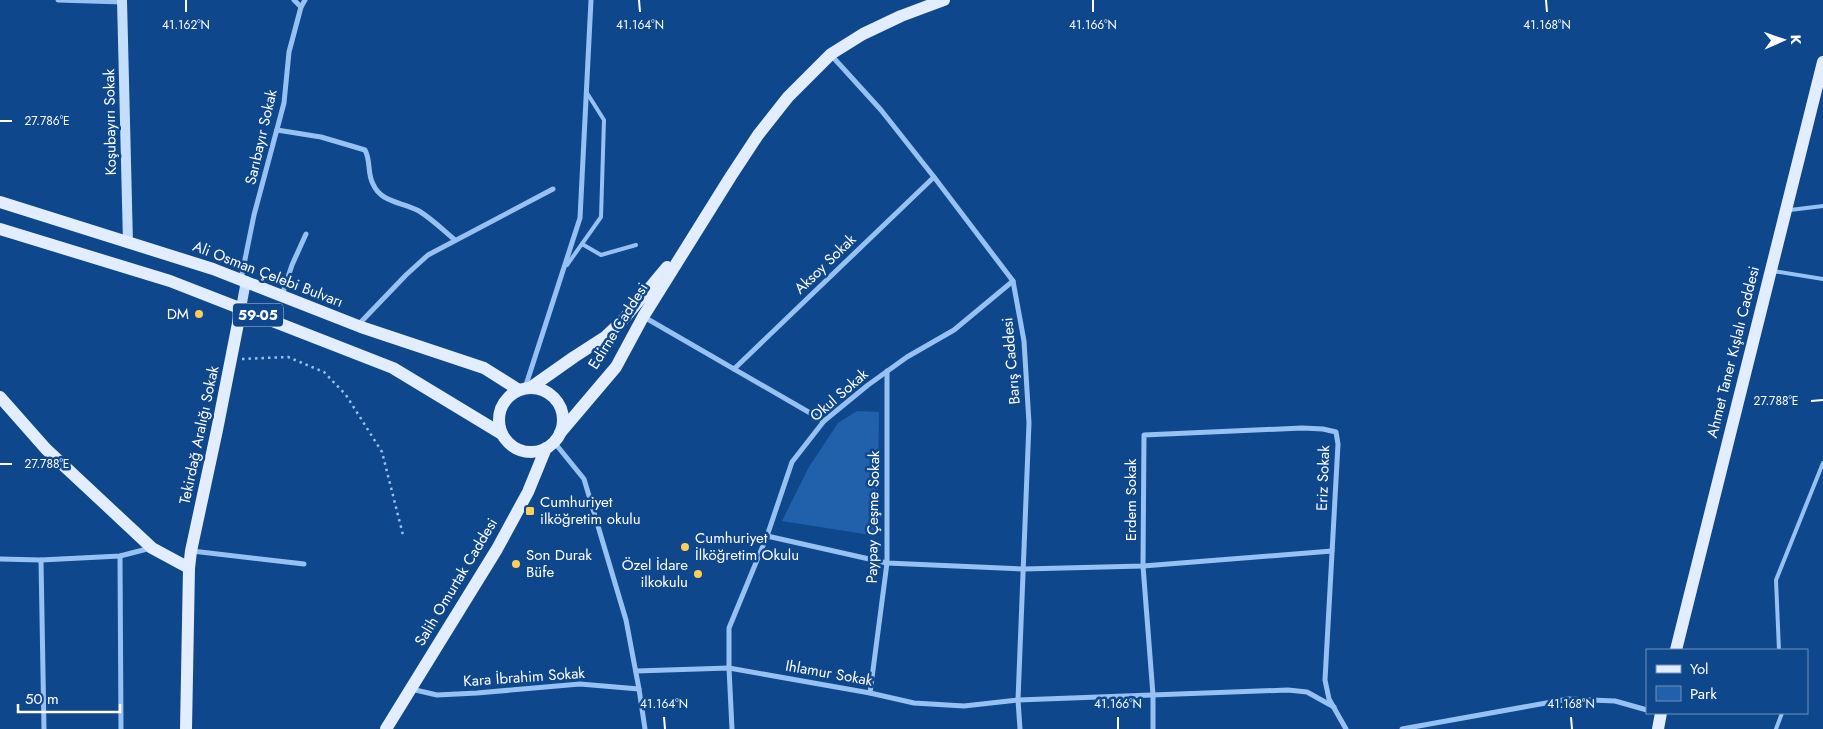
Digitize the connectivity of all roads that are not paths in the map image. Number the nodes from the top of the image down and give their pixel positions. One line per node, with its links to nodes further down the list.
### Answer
1 (58, 0): 6 (street)
2 (294, 0): 7 (street)
3 (304, 0): 7 (street, Sarıbayır Sokak)
4 (591, 0): 10 (street)
5 (944, 0): 8 (main road)
6 (123, 1): 21 (street, Koşubayırı Sokak)
7 (301, 7): 11 (street, Sarıbayır Sokak)
8 (831, 54): 12 (street, Barış Caddesi); 18 (main road)
9 (1823, 62): 16 (main road, Ahmet Taner Kışlalı Caddesi)
10 (586, 91): 22 (lane); 24 (street)
11 (276, 130): 20 (street); 27 (street, Sarıbayır Sokak)
12 (934, 177): 28 (street, Barış Caddesi); 33 (street, Aksoy Sokak)
13 (553, 188): 20 (street)
14 (0, 202): 21 (main road, Ali Osman Çelebi Bulvarı)
15 (1823, 206): 16 (lane)
16 (1785, 210): 25 (main road, Ahmet Taner Kışlalı Caddesi)
17 (0, 229): 30 (main road, 59-05)
18 (697, 230): 31 (main road, Edirne Caddesi); 35 (main road)
19 (306, 234): 29 (street)
20 (455, 240): 32 (street)
21 (128, 243): 27 (main road, Ali Osman Çelebi Bulvarı)
22 (582, 244): 23 (lane); 24 (lane)
23 (636, 245)
24 (564, 268): 35 (street)
25 (1770, 270): 26 (lane); 54 (main road, Ahmet Taner Kışlalı Caddesi)
26 (1823, 280)
27 (244, 281): 29 (main road, Ali Osman Çelebi Bulvarı); 30 (street)
28 (1013, 281): 34 (street, Okul Sokak); 53 (street, Barış Caddesi)
29 (282, 296): 32 (main road, Ali Osman Çelebi Bulvarı)
30 (241, 308): 38 (main road, 59-05); 44 (main road, Tekirdağ Aralığı Sokak)
31 (643, 317): 33 (street); 40 (main road, Edirne Caddesi)
32 (358, 326): 35 (main road, Ali Osman Çelebi Bulvarı)
33 (734, 369): 37 (street)
34 (887, 371): 37 (street, Okul Sokak); 49 (street, Paypay Çeşme Sokak)
35 (524, 389): 38 (main road); 40 (main road)
36 (0, 396): 43 (main road)
37 (824, 421): 42 (street, Okul Sokak)
38 (502, 434): 40 (main road)
39 (1144, 435): 45 (street, Eriz Sokak); 51 (street, Erdem Sokak)
40 (553, 441): 57 (street); 59 (main road, Salih Omurtak Caddesi)
41 (1823, 463): 55 (lane)
42 (766, 536): 49 (street); 56 (street, Okul Sokak)
43 (152, 548): 46 (street); 52 (main road)
44 (190, 551): 50 (street); 52 (main road, Tekirdağ Aralığı Sokak)
45 (1332, 551): 51 (street); 63 (street, Eriz Sokak)
46 (120, 556): 48 (street); 68 (street)
47 (0, 559): 48 (street)
48 (42, 560): 67 (street)
49 (887, 563): 53 (street); 60 (street, Paypay Çeşme Sokak)
50 (304, 564)
51 (1144, 566): 53 (street); 61 (street, Erdem Sokak)
52 (189, 568): 69 (main road, Tekirdağ Aralığı Sokak)
53 (1024, 569): 62 (street, Barış Caddesi)
54 (1676, 649)
55 (1779, 649)
56 (729, 668): 57 (street, Ihlamur Sokak); 60 (street, Ihlamur Sokak); 72 (street, Okul Sokak)
57 (636, 671): 58 (street)
58 (640, 688): 59 (street, Kara İbrahim Sokak); 71 (street)
59 (411, 689): 70 (main road, Salih Omurtak Caddesi)
60 (870, 693): 62 (street, Ihlamur Sokak)
61 (1153, 695): 62 (street, Ihlamur Sokak); 63 (street, Ihlamur Sokak); 74 (street, Erdem Sokak)
62 (1018, 700): 73 (street, Barış Caddesi)
63 (1334, 707): 75 (street, Eriz Sokak)
64 (1646, 710): 76 (street)
65 (1659, 714): 77 (main road)
66 (1782, 714): 78 (lane)
67 (44, 729)
68 (121, 729)
69 (186, 729)
70 (386, 729)
71 (645, 729)
72 (732, 729)
73 (1020, 729)
74 (1153, 729)
75 (1346, 729)
76 (1402, 729)
77 (1658, 729)
78 (1776, 729)

